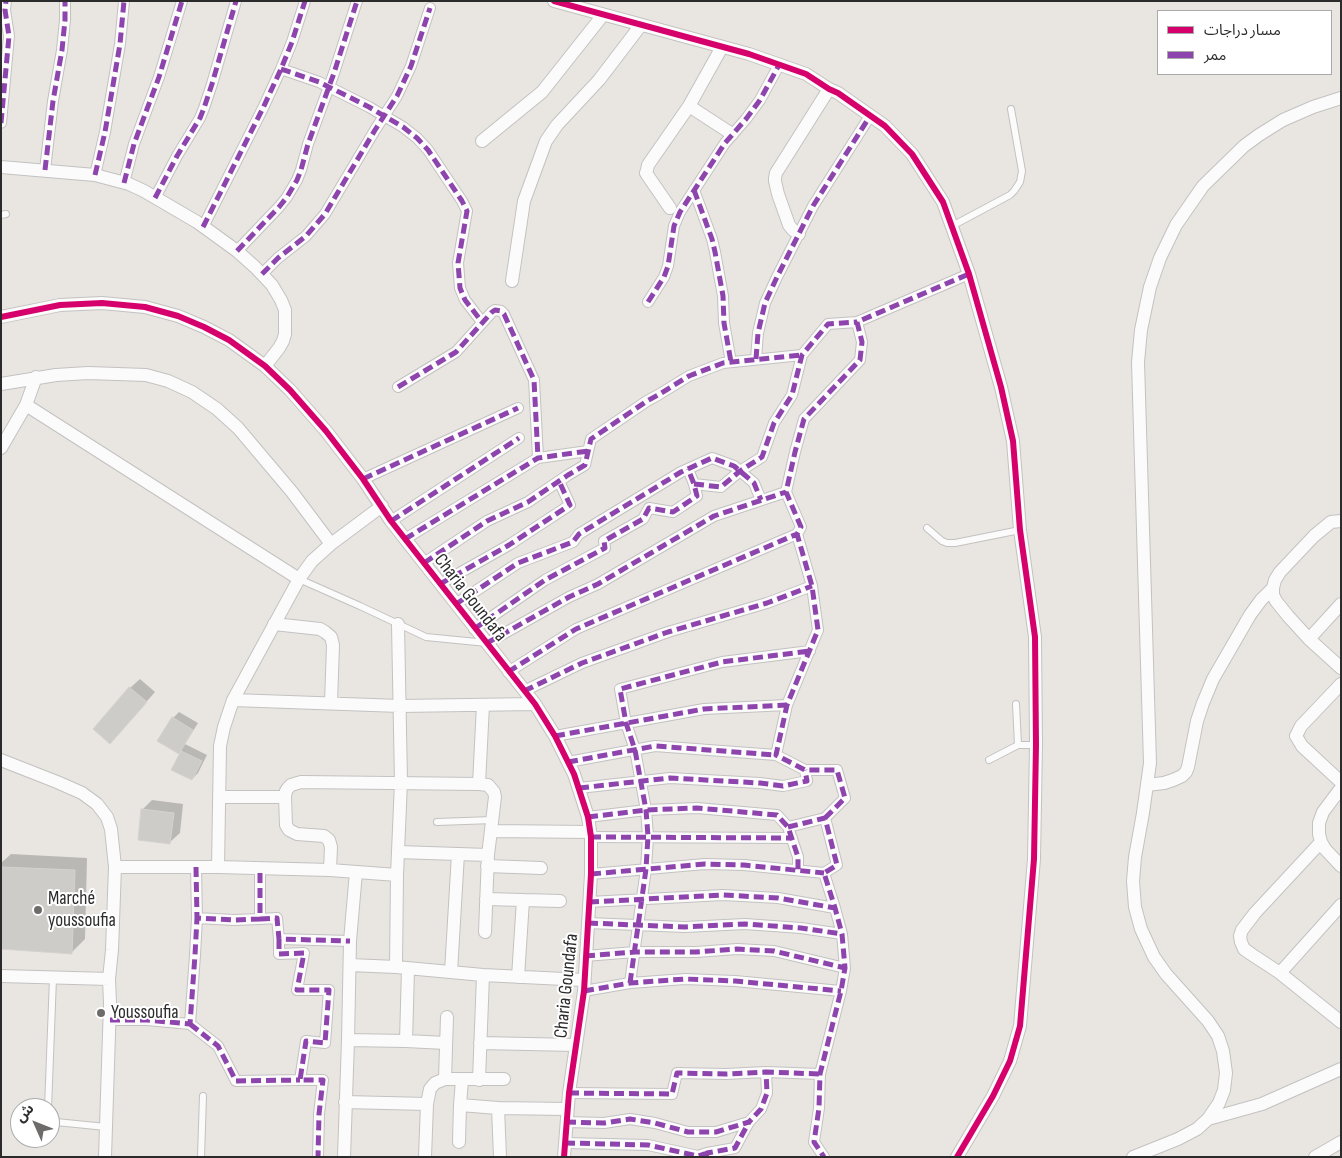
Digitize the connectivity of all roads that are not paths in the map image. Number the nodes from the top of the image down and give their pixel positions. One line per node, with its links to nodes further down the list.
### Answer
1 (6, 1): 22 (street)
2 (65, 1): 26 (street)
3 (124, 1): 27 (street)
4 (182, 1): 28 (street)
5 (236, 1): 30 (street)
6 (305, 1): 14 (street)
7 (357, 1): 15 (street)
8 (554, 1): 10 (street)
9 (430, 8): 20 (street)
10 (603, 15): 11 (street); 24 (street)
11 (641, 25): 12 (street); 38 (street)
12 (722, 47): 13 (street); 18 (street)
13 (779, 65): 16 (street); 23 (street)
14 (281, 69): 15 (street); 33 (street)
15 (328, 86): 20 (street); 35 (street)
16 (829, 89): 21 (street); 34 (street)
17 (1341, 98): 109 (street)
18 (689, 106): 23 (street); 31 (street)
19 (1011, 109): 32 (lane)
20 (384, 116): 36 (street); 41 (street)
21 (870, 116): 32 (street); 34 (street)
22 (1, 123)
23 (732, 134): 29 (street)
24 (482, 141)
25 (1, 167): 26 (street)
26 (45, 170): 27 (street)
27 (95, 175): 28 (street)
28 (124, 183): 30 (street)
29 (694, 190): 39 (street); 45 (street)
30 (155, 198): 33 (street)
31 (670, 208)
32 (952, 226): 37 (street)
33 (204, 227): 35 (street)
34 (799, 234): 44 (street)
35 (237, 251): 36 (street)
36 (262, 274): 46 (street)
37 (969, 274): 42 (street); 67 (street)
38 (512, 281)
39 (648, 302)
40 (1, 317): 46 (street, Charia Goundafa)
41 (482, 322): 49 (street); 55 (street)
42 (857, 322): 43 (street); 61 (street)
43 (802, 355): 44 (street); 57 (street)
44 (756, 359): 45 (street)
45 (731, 362): 54 (street)
46 (265, 366): 58 (street, Charia Goundafa)
47 (36, 377): 48 (street); 50 (street); 70 (street)
48 (1, 384)
49 (398, 387)
50 (26, 405): 53 (street); 72 (street)
51 (518, 408): 58 (street)
52 (519, 438): 64 (street)
53 (1, 448)
54 (588, 452): 55 (street); 59 (street)
55 (538, 458): 69 (street)
56 (688, 469): 57 (street); 60 (street); 76 (street)
57 (740, 471): 60 (street); 62 (street)
58 (363, 479): 63 (street, Charia Goundafa)
59 (559, 481): 71 (street); 73 (street)
60 (694, 484): 80 (street)
61 (786, 492): 62 (street); 68 (street)
62 (761, 500): 82 (street)
63 (382, 506): 64 (street, Charia Goundafa); 70 (street)
64 (391, 521): 69 (street, Charia Goundafa)
65 (1341, 521): 75 (street)
66 (928, 528): 67 (lane)
67 (1020, 530): 98 (street)
68 (798, 534): 74 (street); 85 (street)
69 (405, 538): 71 (street, Charia Goundafa)
70 (330, 544): 72 (street)
71 (424, 564): 73 (street, Charia Goundafa)
72 (299, 579): 78 (street); 79 (lane)
73 (440, 584): 76 (street, Charia Goundafa)
74 (812, 586): 83 (street); 87 (street)
75 (1273, 588): 81 (street); 109 (street)
76 (456, 604): 80 (street, Charia Goundafa)
77 (1341, 604): 81 (street)
78 (274, 624): 88 (street); 89 (street)
79 (398, 624): 82 (lane); 94 (street)
80 (474, 629): 82 (street, Charia Goundafa)
81 (1310, 639): 84 (street)
82 (487, 643): 85 (street, Charia Goundafa)
83 (810, 651): 93 (street); 95 (street)
84 (1341, 668)
85 (508, 672): 87 (street, Charia Goundafa)
86 (1341, 684): 107 (street)
87 (524, 691): 90 (street, Charia Goundafa)
88 (233, 700): 89 (street); 112 (street)
89 (331, 703): 94 (street)
90 (534, 704): 92 (street); 96 (street, Charia Goundafa)
91 (1016, 704): 97 (lane)
92 (483, 705): 94 (street); 108 (street)
93 (787, 705): 95 (street); 100 (street)
94 (400, 706): 106 (street)
95 (626, 723): 96 (street); 99 (street)
96 (555, 736): 103 (street, Charia Goundafa)
97 (1018, 745): 98 (lane); 102 (lane)
98 (1036, 745): 212 (street)
99 (635, 750): 100 (street); 103 (street); 105 (street)
100 (776, 755): 104 (street)
101 (1, 760): 128 (street)
102 (989, 760)
103 (568, 762): 110 (street, Charia Goundafa)
104 (805, 770): 105 (street); 116 (street)
105 (640, 781): 110 (street); 114 (street)
106 (401, 782): 108 (street); 113 (street); 124 (street)
107 (1341, 782)
108 (478, 784): 118 (street)
109 (1148, 785): 195 (street)
110 (579, 788): 115 (street, Charia Goundafa)
111 (1341, 788): 123 (street)
112 (219, 797): 113 (street); 130 (street)
113 (285, 797): 134 (street)
114 (646, 810): 115 (street); 119 (street); 121 (street)
115 (588, 817): 120 (street, Charia Goundafa)
116 (825, 818): 119 (street); 137 (street)
117 (437, 822): 118 (lane)
118 (492, 825): 120 (street); 126 (street)
119 (788, 828): 122 (street)
120 (590, 834): 121 (street); 138 (street, Charia Goundafa)
121 (648, 836): 122 (street); 133 (street)
122 (792, 838): 135 (street)
123 (1321, 842): 127 (street); 161 (street)
124 (398, 852): 125 (street); 139 (street)
125 (458, 854): 126 (street); 160 (street)
126 (488, 860): 131 (street); 140 (street)
127 (1341, 866)
128 (115, 867): 129 (street); 166 (street)
129 (196, 867): 130 (street); 147 (street)
130 (218, 867): 132 (street)
131 (541, 868)
132 (260, 869): 134 (street); 148 (street)
133 (646, 869): 135 (street); 138 (street); 141 (street)
134 (330, 870): 136 (street)
135 (798, 870): 137 (street)
136 (356, 872): 139 (street); 154 (street)
137 (824, 873): 146 (street)
138 (591, 874): 144 (street, Charia Goundafa)
139 (397, 875): 158 (street)
140 (486, 899): 142 (street); 151 (street)
141 (642, 899): 144 (street); 146 (street); 150 (street)
142 (523, 900): 143 (street); 164 (street)
143 (560, 901)
144 (589, 902): 149 (street, Charia Goundafa)
145 (1341, 905): 161 (street)
146 (836, 908): 152 (street)
147 (197, 918): 148 (street); 173 (street)
148 (260, 919): 153 (street)
149 (588, 923): 150 (street); 156 (street, Charia Goundafa)
150 (638, 926): 152 (street); 155 (street)
151 (485, 932)
152 (842, 934): 159 (street)
153 (279, 939): 154 (street); 184 (street)
154 (350, 941): 157 (street)
155 (635, 952): 156 (street); 159 (street); 167 (street)
156 (585, 956): 168 (street, Charia Goundafa)
157 (350, 965): 158 (street); 174 (street)
158 (402, 968): 160 (street); 175 (street)
159 (845, 968): 169 (street)
160 (452, 972): 162 (street)
161 (1280, 973): 170 (street)
162 (483, 975): 164 (street); 177 (street)
163 (1, 976): 165 (street)
164 (518, 977): 168 (street)
165 (53, 978): 166 (street); 189 (lane)
166 (109, 979): 172 (street)
167 (630, 983): 168 (street); 169 (street)
168 (584, 985): 178 (street, Charia Goundafa)
169 (841, 991): 181 (street)
170 (1338, 1015)
171 (448, 1017): 176 (street)
172 (110, 1020): 173 (street); 199 (street)
173 (190, 1024): 184 (street)
174 (348, 1040): 175 (street); 190 (street)
175 (406, 1041): 176 (street)
176 (446, 1043): 182 (street)
177 (480, 1043): 178 (street); 186 (street)
178 (576, 1045): 187 (street, Charia Goundafa)
179 (1341, 1068): 195 (street)
180 (766, 1072): 181 (street); 187 (street); 198 (street)
181 (820, 1074): 211 (street)
182 (445, 1079): 185 (street); 191 (street)
183 (504, 1079): 186 (street)
184 (300, 1080): 206 (street)
185 (462, 1080): 186 (street); 192 (street)
186 (479, 1080)
187 (569, 1093): 194 (street, Charia Goundafa)
188 (204, 1096): 205 (lane)
189 (48, 1098)
190 (345, 1102): 191 (street); 207 (street)
191 (427, 1104): 208 (street)
192 (460, 1105): 193 (street); 200 (street)
193 (498, 1108): 194 (street); 209 (street)
194 (567, 1108): 197 (street, Charia Goundafa)
195 (1208, 1119): 213 (street)
196 (60, 1122): 199 (lane)
197 (566, 1122): 198 (street); 202 (street, Charia Goundafa)
198 (749, 1122): 203 (street)
199 (106, 1127): 204 (street)
200 (459, 1142)
201 (1341, 1142): 214 (street)
202 (565, 1143): 203 (street); 210 (street, Charia Goundafa)
203 (706, 1155)
204 (105, 1157)
205 (201, 1157)
206 (318, 1157)
207 (344, 1157)
208 (425, 1157)
209 (500, 1157)
210 (564, 1157)
211 (824, 1157)
212 (957, 1157)
213 (1133, 1157)
214 (1315, 1157)

